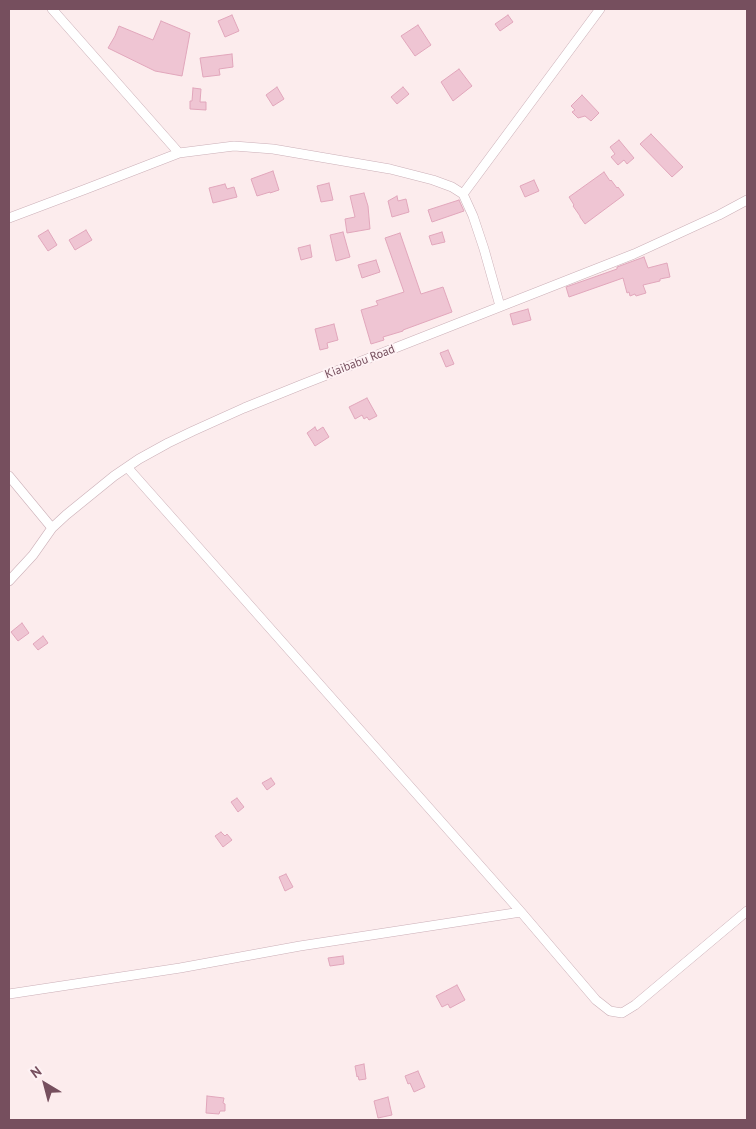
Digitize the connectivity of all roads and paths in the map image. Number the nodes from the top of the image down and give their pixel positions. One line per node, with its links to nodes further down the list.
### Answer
1 (52, 9): 3 (street)
2 (600, 9): 4 (street)
3 (179, 152): 4 (street); 6 (street)
4 (463, 194): 7 (street)
5 (747, 200): 7 (street, Kiaibabu Road)
6 (9, 218)
7 (500, 306): 8 (street, Kiaibabu Road)
8 (127, 468): 10 (street, Kiaibabu Road); 13 (street)
9 (9, 476): 10 (street)
10 (52, 528): 11 (street, Kiaibabu Road)
11 (9, 581)
12 (747, 911): 13 (street)
13 (521, 912): 14 (street)
14 (9, 994)

